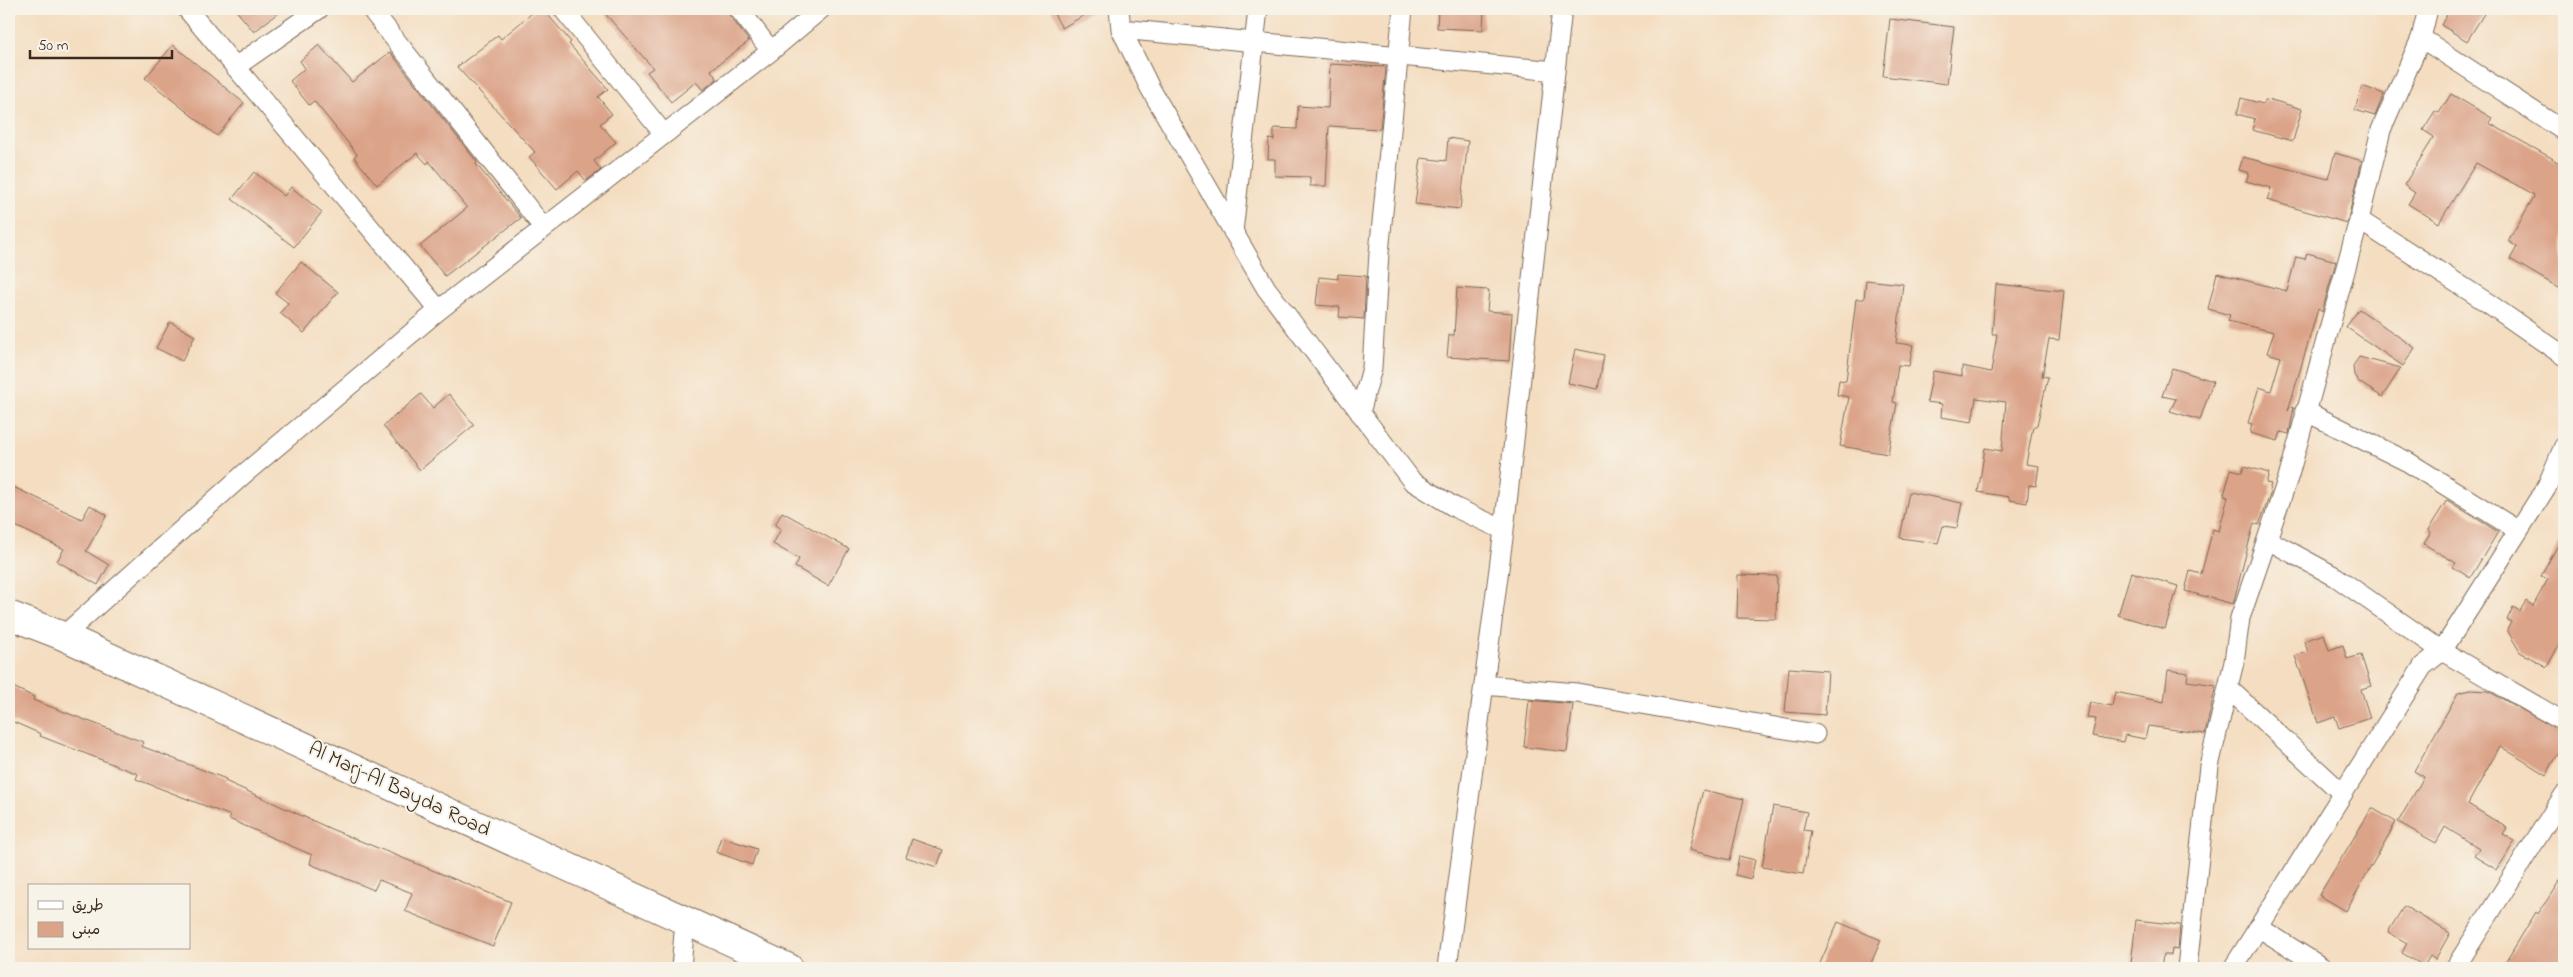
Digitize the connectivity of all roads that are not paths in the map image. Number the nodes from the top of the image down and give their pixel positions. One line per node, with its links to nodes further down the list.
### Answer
1 (187, 9): 17 (street)
2 (319, 9): 17 (street)
3 (371, 9): 22 (street)
4 (563, 9): 20 (street)
5 (739, 9): 15 (street)
6 (821, 9): 15 (street)
7 (1119, 9): 12 (street)
8 (1258, 9): 14 (street)
9 (1403, 9): 16 (street)
10 (1562, 9): 18 (street)
11 (2428, 9): 13 (street)
12 (1121, 29): 14 (street); 23 (street)
13 (2421, 38): 19 (street); 21 (street)
14 (1254, 40): 16 (street); 23 (street)
15 (771, 51): 20 (street)
16 (1398, 54): 18 (street); 27 (street)
17 (235, 68): 24 (street)
18 (1556, 71): 30 (street)
19 (2564, 131)
20 (663, 133): 22 (street)
21 (2359, 220): 25 (street); 26 (street)
22 (543, 227): 24 (street)
23 (1233, 232): 27 (street)
24 (439, 310): 34 (street)
25 (2564, 356)
26 (2305, 411): 31 (street); 32 (street)
27 (1360, 414): 30 (street)
28 (2564, 446): 29 (street)
29 (2560, 466): 31 (street)
30 (1504, 530): 36 (street)
31 (2517, 530): 35 (street)
32 (2268, 540): 35 (street); 37 (street)
33 (9, 615): 34 (highway, Al Marj-Al Bayda Road)
34 (63, 636): 42 (highway, Al Marj-Al Bayda Road)
35 (2442, 651): 38 (street); 40 (street)
36 (1484, 685): 39 (street); 46 (street)
37 (2228, 689): 40 (street); 47 (street)
38 (2564, 722)
39 (1815, 734)
40 (2342, 793): 43 (street)
41 (2564, 795): 50 (street)
42 (685, 921): 44 (street); 45 (highway, Al Marj-Al Bayda Road)
43 (2258, 927): 48 (street); 49 (street)
44 (681, 968)
45 (789, 968)
46 (1447, 968)
47 (2187, 968)
48 (2233, 968)
49 (2324, 968)
50 (2455, 968)

